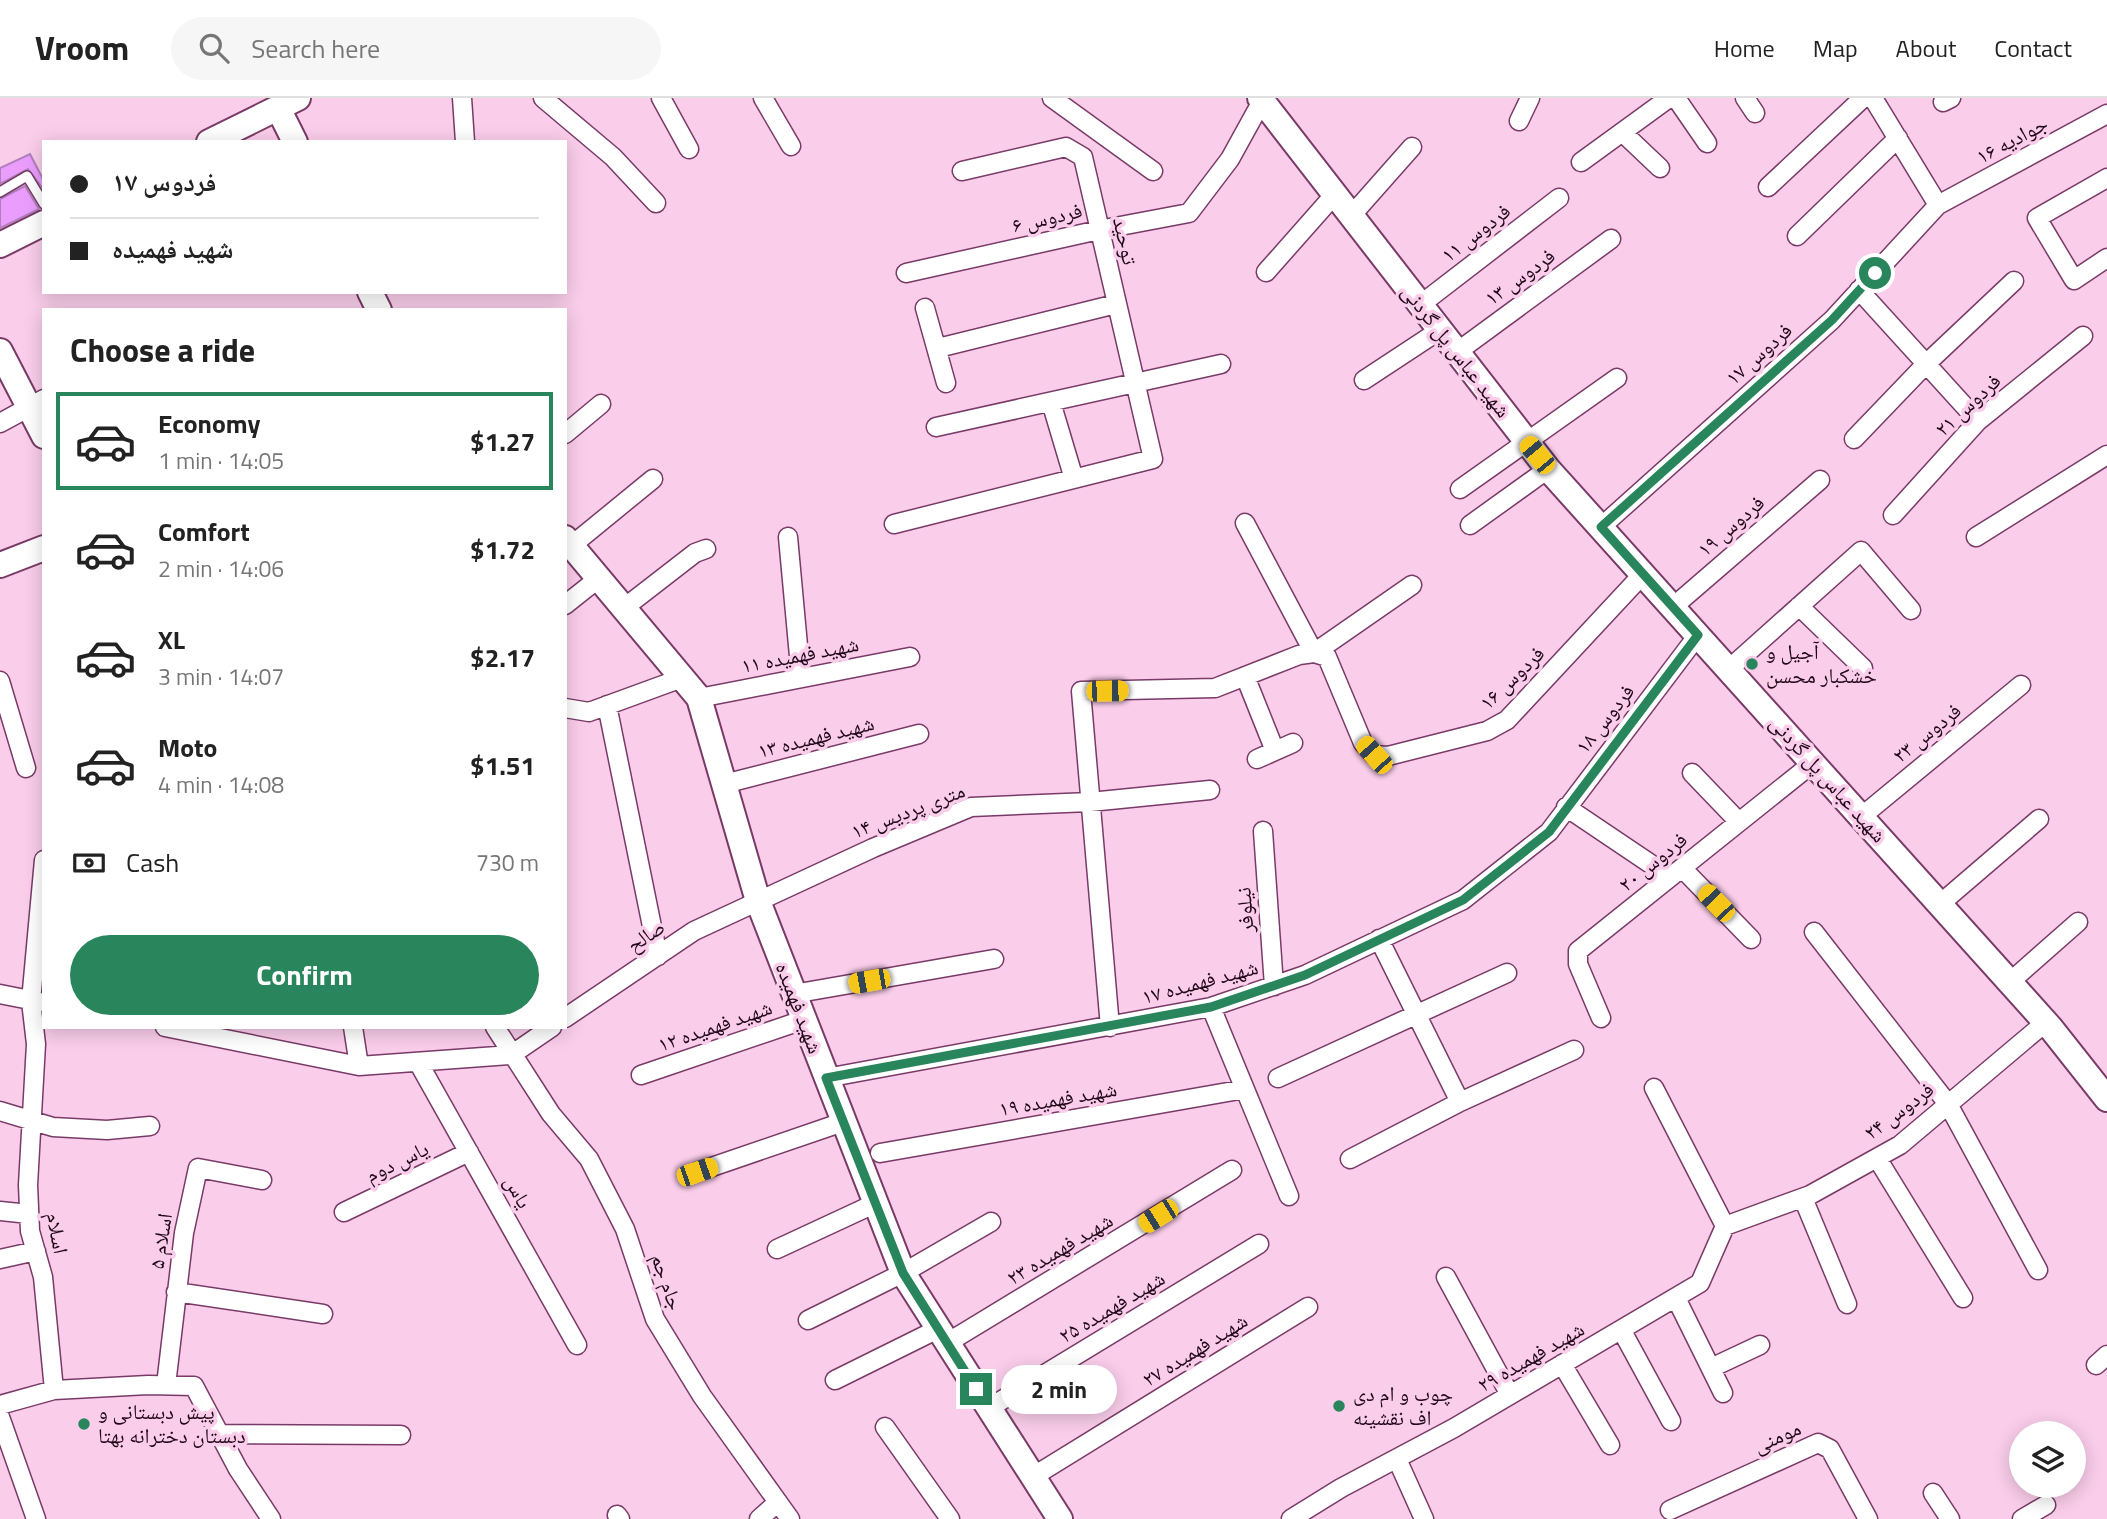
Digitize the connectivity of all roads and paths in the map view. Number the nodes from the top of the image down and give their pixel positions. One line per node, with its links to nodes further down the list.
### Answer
1 (462, 98): 19 (street)
2 (543, 98): 34 (street)
3 (661, 98): 23 (street)
4 (763, 98): 21 (street)
5 (1052, 98): 27 (street)
6 (1530, 98): 14 (street)
7 (1669, 98): 15 (street)
8 (1676, 98): 20 (street)
9 (1863, 98): 29 (street)
10 (1873, 98): 16 (street)
11 (1261, 99): 31 (street, شهید عباس پل گردنی); 38 (street, فردوس ۶)
12 (283, 101): 17 (street); 18 (street)
13 (2107, 114): 35 (street, جوادیه ۱۶)
14 (1519, 121)
15 (1622, 132): 24 (street); 25 (street)
16 (1898, 138): 35 (street); 39 (street)
17 (213, 140)
18 (294, 140)
19 (465, 140)
20 (1707, 143)
21 (791, 146)
22 (1412, 147): 36 (street)
23 (689, 149)
24 (1581, 162)
25 (1660, 168)
26 (962, 171): 38 (street, توحید)
27 (1153, 171)
28 (2107, 178): 42 (street)
29 (1768, 187)
30 (0, 192): 33 (lane)
31 (1335, 194): 36 (street, شهید عباس پل گردنی); 43 (street)
32 (1559, 198): 48 (street, فردوس ۱۱)
33 (42, 201)
34 (656, 203)
35 (1938, 205): 46 (street, فردوس ۱۷)
36 (1351, 216): 48 (street, شهید عباس پل گردنی)
37 (42, 224): 41 (street)
38 (1099, 230): 44 (street, فردوس ۶); 47 (street, توحید)
39 (1797, 236)
40 (1611, 239): 54 (street, فردوس ۱۳)
41 (1, 242)
42 (2107, 258)
43 (1266, 272)
44 (906, 273)
45 (2014, 281): 55 (street)
46 (1859, 290): 55 (street); 81 (street, فردوس ۱۷)
47 (1116, 304): 52 (street); 60 (street, توحید)
48 (1420, 305): 50 (street, شهید عباس پل گردنی)
49 (925, 309): 52 (street)
50 (1440, 330): 54 (street, شهید عباس پل گردنی); 58 (street)
51 (2083, 336): 64 (street, فردوس ۲۱)
52 (937, 348): 59 (street)
53 (0, 351): 62 (street)
54 (1457, 352): 70 (street, شهید عباس پل گردنی)
55 (1926, 364): 64 (street); 69 (street)
56 (1221, 365): 60 (street)
57 (1617, 378): 70 (street)
58 (1364, 380)
59 (946, 383)
60 (1136, 384): 61 (street); 74 (street, توحید)
61 (1051, 402): 66 (street); 74 (street)
62 (36, 403): 65 (street); 67 (street)
63 (601, 404): 68 (street)
64 (1978, 421): 77 (street, فردوس ۲۱)
65 (0, 423)
66 (936, 427)
67 (42, 428)
68 (567, 432)
69 (1854, 439)
70 (1525, 442): 72 (street, شهید عباس پل گردنی); 76 (street)
71 (2107, 454): 83 (street)
72 (1548, 469): 80 (street); 81 (street, شهید عباس پل گردنی)
73 (653, 479): 84 (street)
74 (1074, 479): 79 (street)
75 (1819, 480): 93 (street, فردوس ۱۹)
76 (1460, 489)
77 (1893, 515)
78 (1245, 523): 97 (street, فردوس ۱۶)
79 (894, 524)
80 (1470, 525)
81 (1601, 527): 88 (street, شهید عباس پل گردنی)
82 (788, 537): 103 (street)
83 (1976, 537)
84 (568, 542): 89 (street, شهید فهمیده)
85 (42, 549): 87 (street)
86 (706, 549): 94 (street)
87 (0, 565)
88 (1643, 574): 93 (street, شهید عباس پل گردنی); 97 (street, فردوس ۱۶)
89 (599, 578): 91 (street); 94 (street, شهید فهمیده)
90 (1412, 585): 97 (street)
91 (567, 602)
92 (1800, 606): 95 (street); 99 (street); 100 (street)
93 (1673, 607): 96 (street, شهید عباس پل گردنی)
94 (624, 608): 102 (street, شهید فهمیده)
95 (1911, 610)
96 (1698, 635): 100 (street, شهید عباس پل گردنی); 119 (street, فردوس ۱۸)
97 (1314, 653): 101 (street)
98 (910, 657): 103 (street, شهید فهمیده ۱۱)
99 (1863, 668)
100 (1729, 669): 113 (street, شهید عباس پل گردنی)
101 (1245, 676): 111 (street); 118 (street)
102 (682, 678): 106 (street, شهید فهمیده); 107 (street)
103 (801, 678): 106 (street, شهید فهمیده ۱۱)
104 (0, 681): 114 (street)
105 (2021, 685): 120 (street, فردوس ۲۳)
106 (699, 698): 116 (street, شهید فهمیده)
107 (607, 705): 108 (street); 133 (street)
108 (567, 708)
109 (919, 734): 116 (street, شهید فهمیده ۱۳)
110 (1293, 743): 111 (street)
111 (1275, 751): 112 (street)
112 (1257, 759)
113 (1813, 763): 120 (street, شهید عباس پل گردنی); 122 (street, فردوس ۲۰)
114 (26, 768)
115 (1692, 773): 122 (street)
116 (724, 784): 126 (street, شهید فهمیده)
117 (1210, 790): 118 (street, ۱۴ متری پردیس)
118 (1090, 803): 126 (street, ۱۴ متری پردیس); 147 (street)
119 (1566, 807): 124 (street, فردوس ۱۸); 125 (street)
120 (1861, 817): 127 (street, شهید عباس پل گردنی)
121 (2039, 819): 127 (street)
122 (1739, 822): 125 (street, فردوس ۲۰)
123 (1263, 831): 137 (street, نیلوفر)
124 (1549, 832): 131 (street, شهید فهمیده ۱۷)
125 (1676, 872): 132 (street); 144 (street, فردوس ۲۰)
126 (758, 901): 133 (street, صالح); 139 (street, شهید فهمیده)
127 (1940, 904): 136 (street, شهید عباس پل گردنی)
128 (42, 907): 140 (street, اسلام)
129 (2078, 922): 136 (street)
130 (1814, 932): 165 (street)
131 (1379, 939): 137 (street, شهید فهمیده ۱۷); 142 (street)
132 (1751, 939)
133 (657, 956): 143 (street, صالح)
134 (994, 959): 139 (street)
135 (1507, 972): 142 (street)
136 (2010, 982): 146 (street, شهید عباس پل گردنی)
137 (1274, 986): 141 (street, شهید فهمیده ۱۷)
138 (0, 994): 140 (street)
139 (793, 994): 145 (street, شهید فهمیده)
140 (38, 1002): 167 (street, اسلام)
141 (1211, 1007): 147 (street, شهید فهمیده ۱۷); 162 (street)
142 (1416, 1014): 160 (street); 164 (street)
143 (567, 1017)
144 (1601, 1018)
145 (803, 1020): 158 (street, شهید فهمیده ۱۲); 159 (street, شهید فهمیده)
146 (2046, 1022): 163 (street, شهید عباس پل گردنی); 165 (street, فردوس ۲۴)
147 (1110, 1027): 159 (street, شهید فهمیده ۱۷)
148 (175, 1029): 153 (street)
149 (259, 1029): 153 (street)
150 (353, 1029): 157 (street)
151 (496, 1029): 155 (street, جام جم)
152 (549, 1029): 155 (street)
153 (261, 1046): 157 (street)
154 (1574, 1050): 164 (street)
155 (511, 1055): 156 (street); 221 (street, جام جم)
156 (418, 1062): 157 (street); 170 (street, یاس)
157 (359, 1066)
158 (642, 1075)
159 (826, 1078): 168 (street, شهید فهمیده)
160 (1278, 1078)
161 (1654, 1088): 184 (street)
162 (1245, 1089): 171 (street, شهید فهمیده ۱۹); 177 (street)
163 (2107, 1099)
164 (1460, 1102): 173 (street)
165 (1948, 1104): 172 (street, فردوس ۲۴); 189 (street)
166 (0, 1111): 167 (street)
167 (31, 1119): 169 (street); 182 (street, اسلام)
168 (842, 1122): 175 (street); 179 (street, شهید فهمیده)
169 (150, 1126)
170 (469, 1152): 181 (street, یاس دوم); 201 (street, یاس)
171 (880, 1153)
172 (1877, 1158): 178 (street, فردوس ۲۴); 194 (street)
173 (1350, 1159)
174 (1233, 1170): 200 (street, شهید فهمیده ۲۳)
175 (697, 1172)
176 (262, 1180): 192 (street, اسلام ۵)
177 (1289, 1196)
178 (1803, 1198): 184 (street, فردوس ۲۴); 195 (street)
179 (874, 1204): 186 (street); 190 (street, شهید فهمیده)
180 (0, 1211): 182 (street)
181 (344, 1212)
182 (29, 1214): 187 (street, اسلام)
183 (991, 1222): 190 (street)
184 (1725, 1226): 193 (street, شهید فهمیده ۲۹)
185 (1259, 1244): 211 (street, شهید فهمیده ۲۵)
186 (777, 1249)
187 (36, 1251): 188 (street); 207 (street, اسلام)
188 (0, 1259)
189 (2038, 1270)
190 (903, 1273): 198 (street); 200 (street, شهید فهمیده)
191 (1446, 1277): 209 (street)
192 (176, 1292): 197 (street); 206 (street, اسلام ۵)
193 (1676, 1298): 199 (street, شهید فهمیده ۲۹); 204 (street)
194 (1963, 1298)
195 (1847, 1304)
196 (1308, 1307): 219 (street, شهید فهمیده ۲۷)
197 (323, 1314)
198 (808, 1320)
199 (1622, 1331): 203 (street, شهید فهمیده ۲۹); 213 (street)
200 (942, 1336): 205 (street, شهید فهمیده ۲۳); 211 (street, شهید فهمیده)
201 (578, 1345)
202 (1760, 1345): 204 (street)
203 (1562, 1364): 209 (street, شهید فهمیده ۲۹); 217 (street)
204 (1711, 1368): 208 (street)
205 (835, 1380)
206 (166, 1385): 207 (street); 215 (street)
207 (54, 1390): 210 (street)
208 (1723, 1393)
209 (1510, 1395): 218 (street, شهید فهمیده ۲۹)
210 (0, 1405)
211 (989, 1408): 219 (street, شهید فهمیده)
212 (0, 1417): 224 (street)
213 (1671, 1421)
214 (885, 1427): 228 (street)
215 (220, 1434): 216 (street); 225 (street)
216 (401, 1435)
217 (1610, 1445)
218 (1397, 1459): 230 (street, شهید فهمیده ۲۹); 231 (street)
219 (1034, 1476): 229 (street, شهید فهمیده)
220 (1933, 1493): 233 (street)
221 (778, 1502): 226 (street); 227 (street, جام جم)
222 (2046, 1506): 234 (street)
223 (1670, 1510): 232 (street, مومنی)
224 (36, 1519)
225 (271, 1519)
226 (759, 1519)
227 (790, 1519)
228 (950, 1519)
229 (1060, 1519)
230 (1292, 1519)
231 (1424, 1519)
232 (1868, 1519)
233 (1950, 1519)
234 (2022, 1519)

